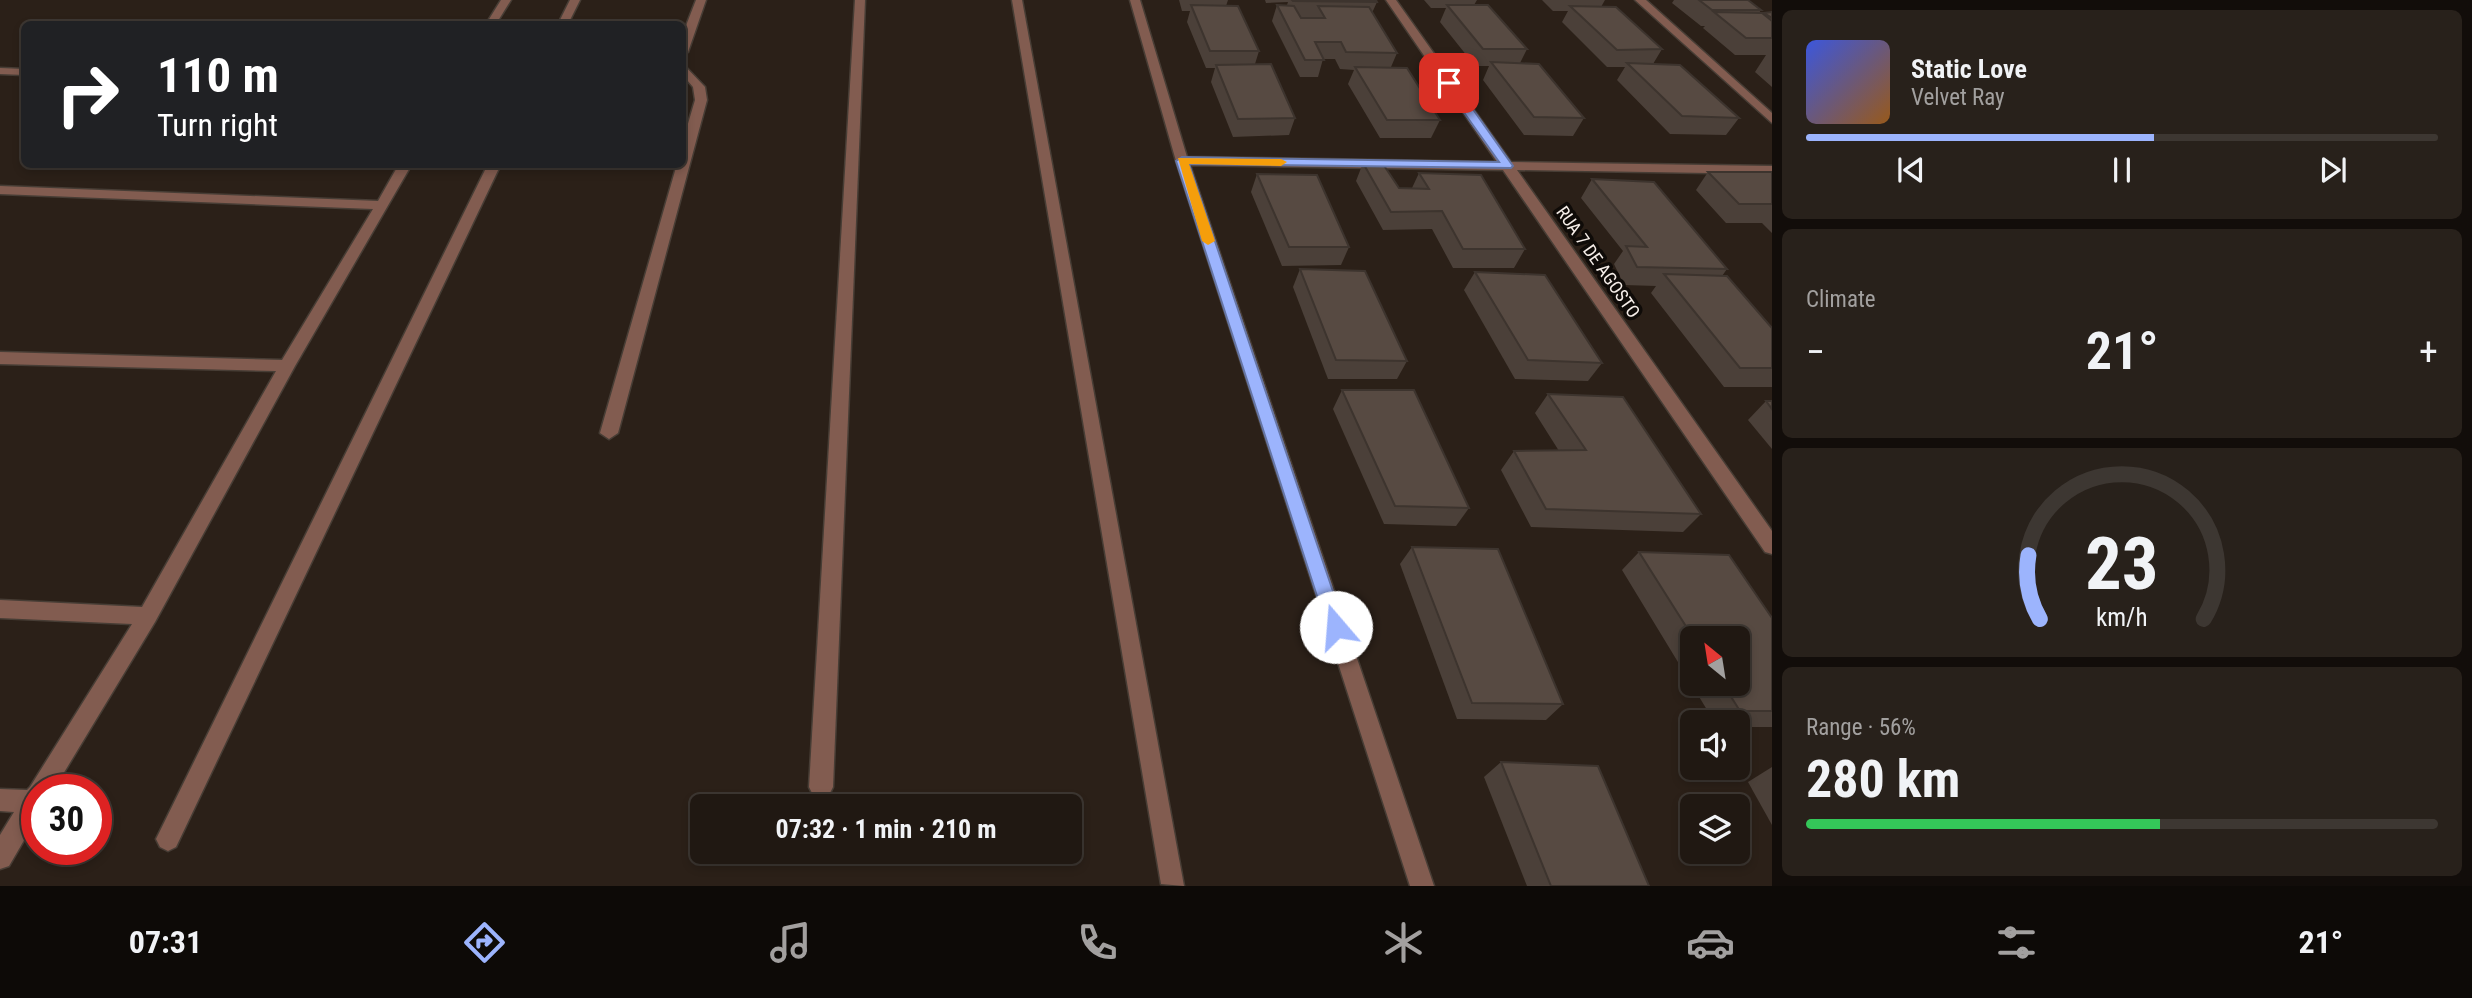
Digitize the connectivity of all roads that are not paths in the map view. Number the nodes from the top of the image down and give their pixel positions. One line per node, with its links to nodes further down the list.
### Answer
1 (506, 0): 9 (street)
2 (575, 0): 10 (street)
3 (701, 0): 11 (street)
4 (860, 0): 32 (street)
5 (1017, 0): 38 (street)
6 (1135, 0): 17 (street)
7 (1391, 0): 18 (street, RUA 7 DE AGOSTO)
8 (1640, 0): 15 (street)
9 (493, 21)
10 (564, 21)
11 (686, 41)
12 (0, 71): 14 (street)
13 (686, 71): 16 (street)
14 (21, 72)
15 (1772, 119)
16 (686, 154)
17 (1182, 161): 18 (street); 39 (street)
18 (1507, 166): 22 (street); 28 (street, RUA 7 DE AGOSTO)
19 (403, 168): 24 (street)
20 (493, 168): 36 (street)
21 (682, 168): 27 (street)
22 (1772, 170)
23 (0, 190): 24 (street)
24 (380, 205): 26 (street)
25 (0, 358): 26 (street)
26 (287, 366): 30 (street)
27 (609, 433)
28 (1772, 546)
29 (0, 609): 30 (street)
30 (148, 616): 31 (street)
31 (51, 774)
32 (821, 787)
33 (21, 798): 34 (street)
34 (0, 800)
35 (21, 822): 37 (street)
36 (168, 839)
37 (0, 857)
38 (1174, 884)
39 (1422, 886)

